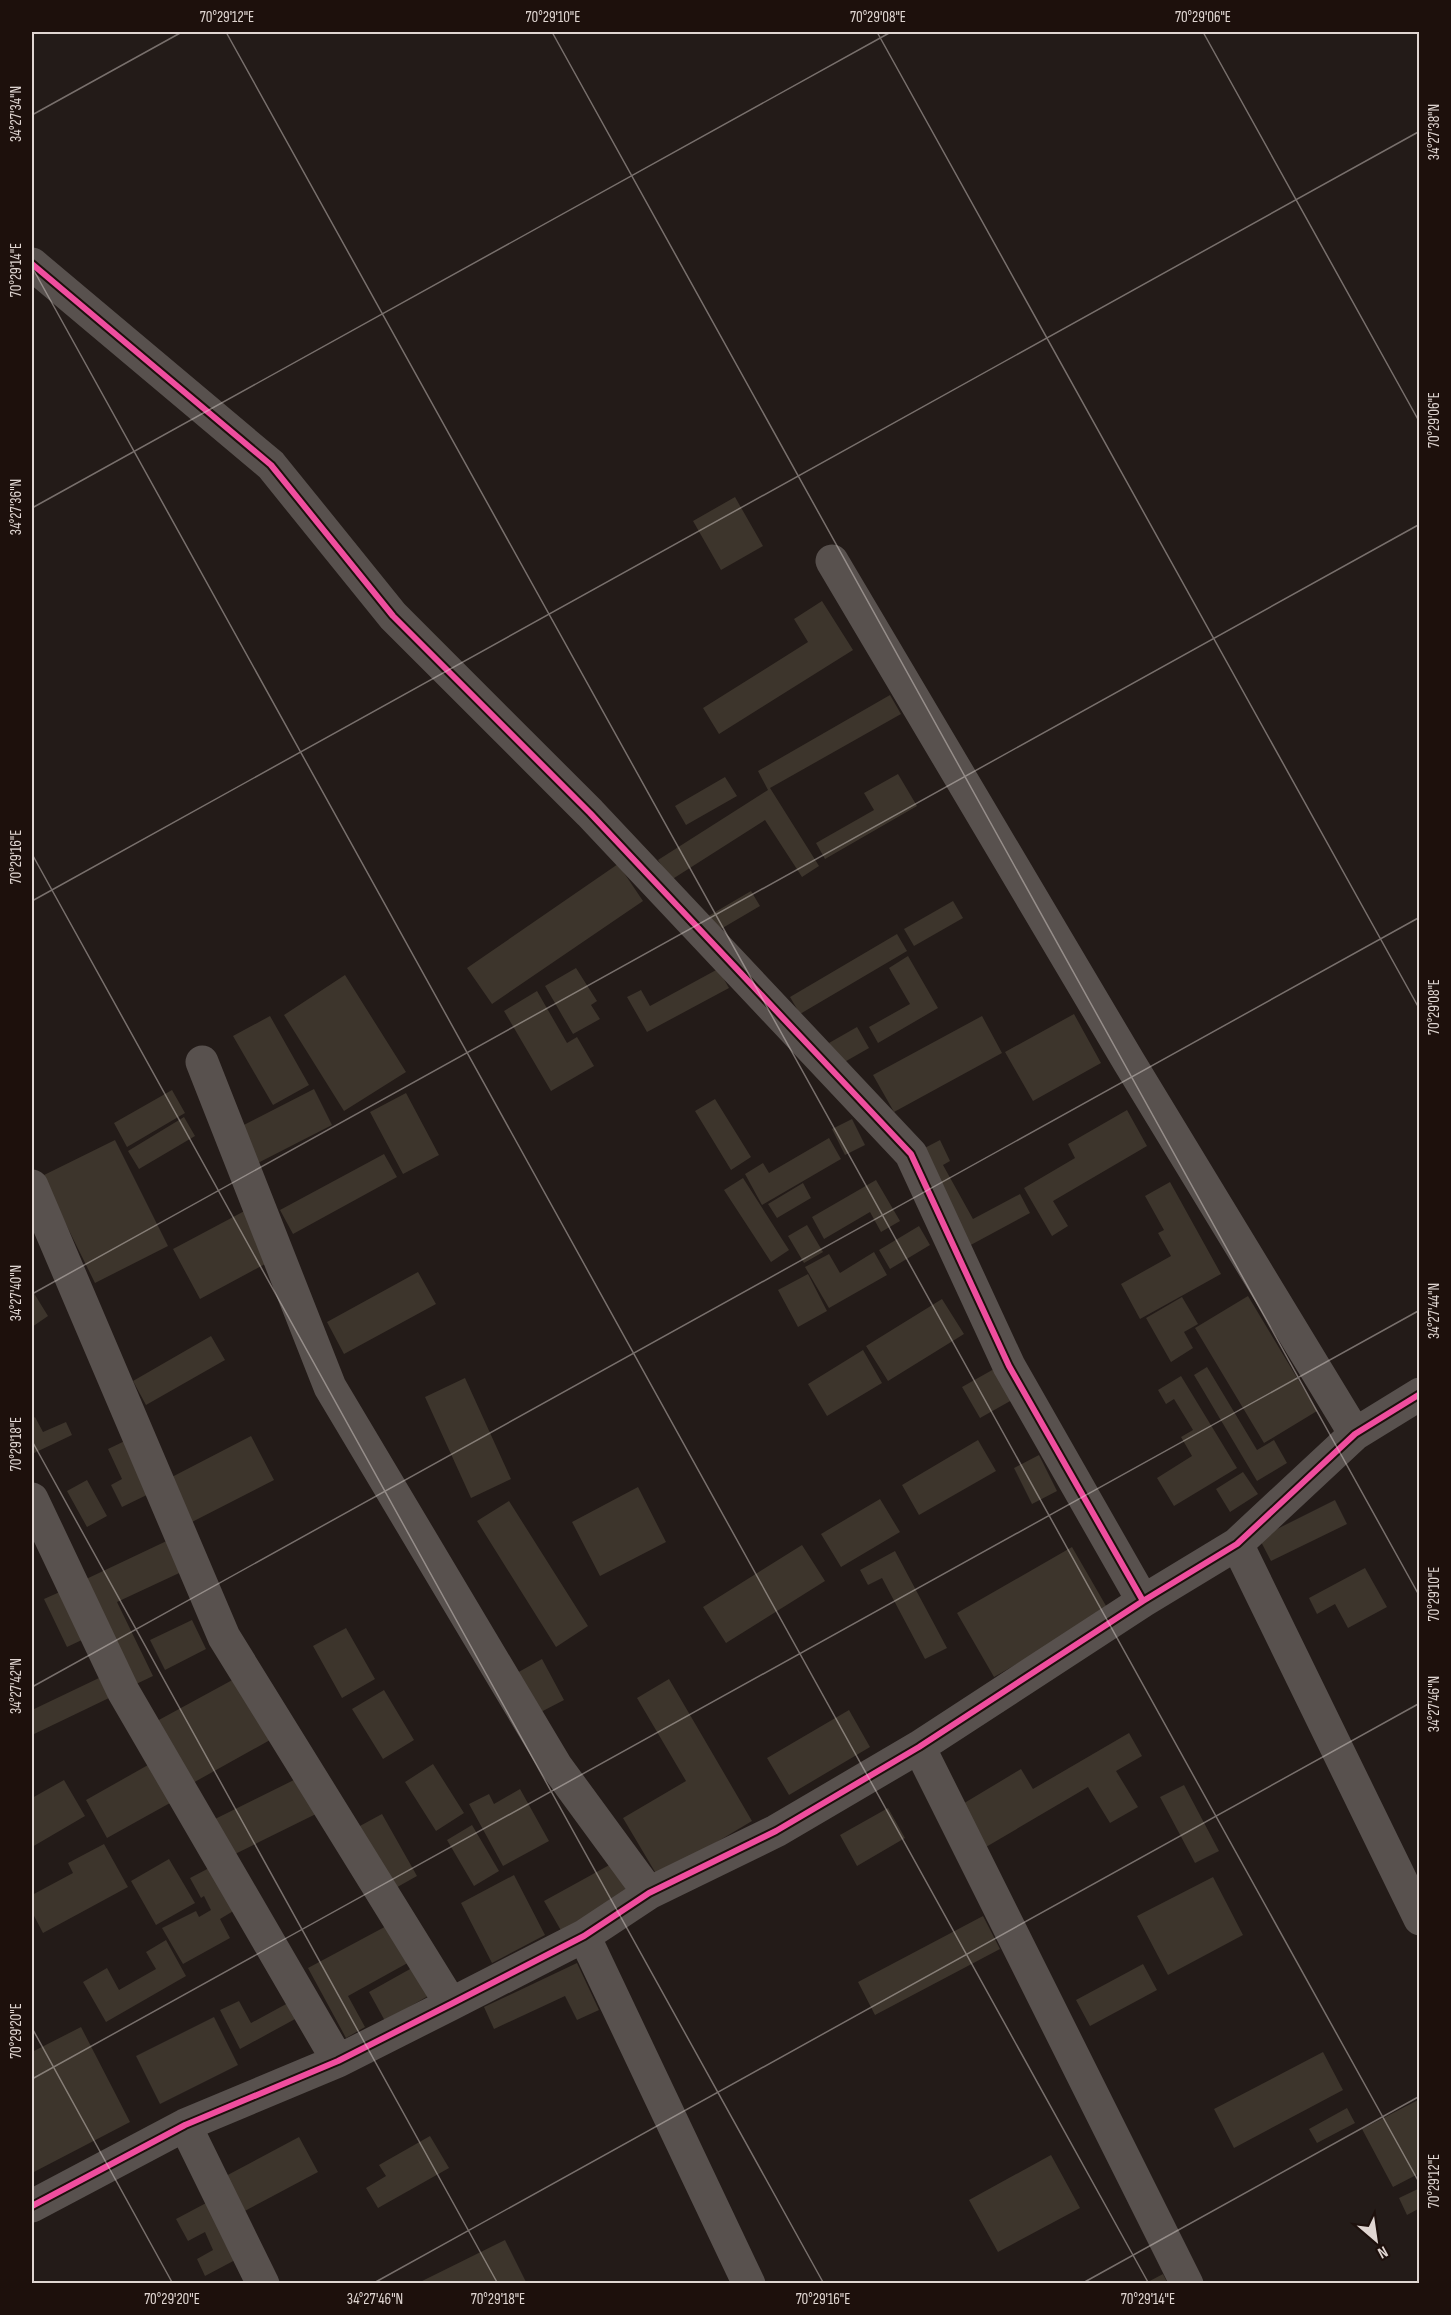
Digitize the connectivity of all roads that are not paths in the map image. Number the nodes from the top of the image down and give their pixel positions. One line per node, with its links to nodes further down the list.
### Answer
1 (32, 264): 9 (street)
2 (832, 561): 6 (street)
3 (202, 1062): 11 (street)
4 (32, 1186): 14 (street)
5 (1419, 1394): 6 (street)
6 (1355, 1434): 8 (street)
7 (32, 1499): 15 (street)
8 (1237, 1544): 9 (street); 12 (street)
9 (1143, 1600): 10 (street)
10 (919, 1747): 11 (street); 20 (street)
11 (649, 1893): 13 (street)
12 (1419, 1920)
13 (584, 1936): 14 (street); 19 (street)
14 (451, 2004): 15 (street)
15 (338, 2061): 16 (street)
16 (185, 2125): 17 (street); 18 (street)
17 (32, 2206)
18 (263, 2283)
19 (750, 2283)
20 (1187, 2283)

